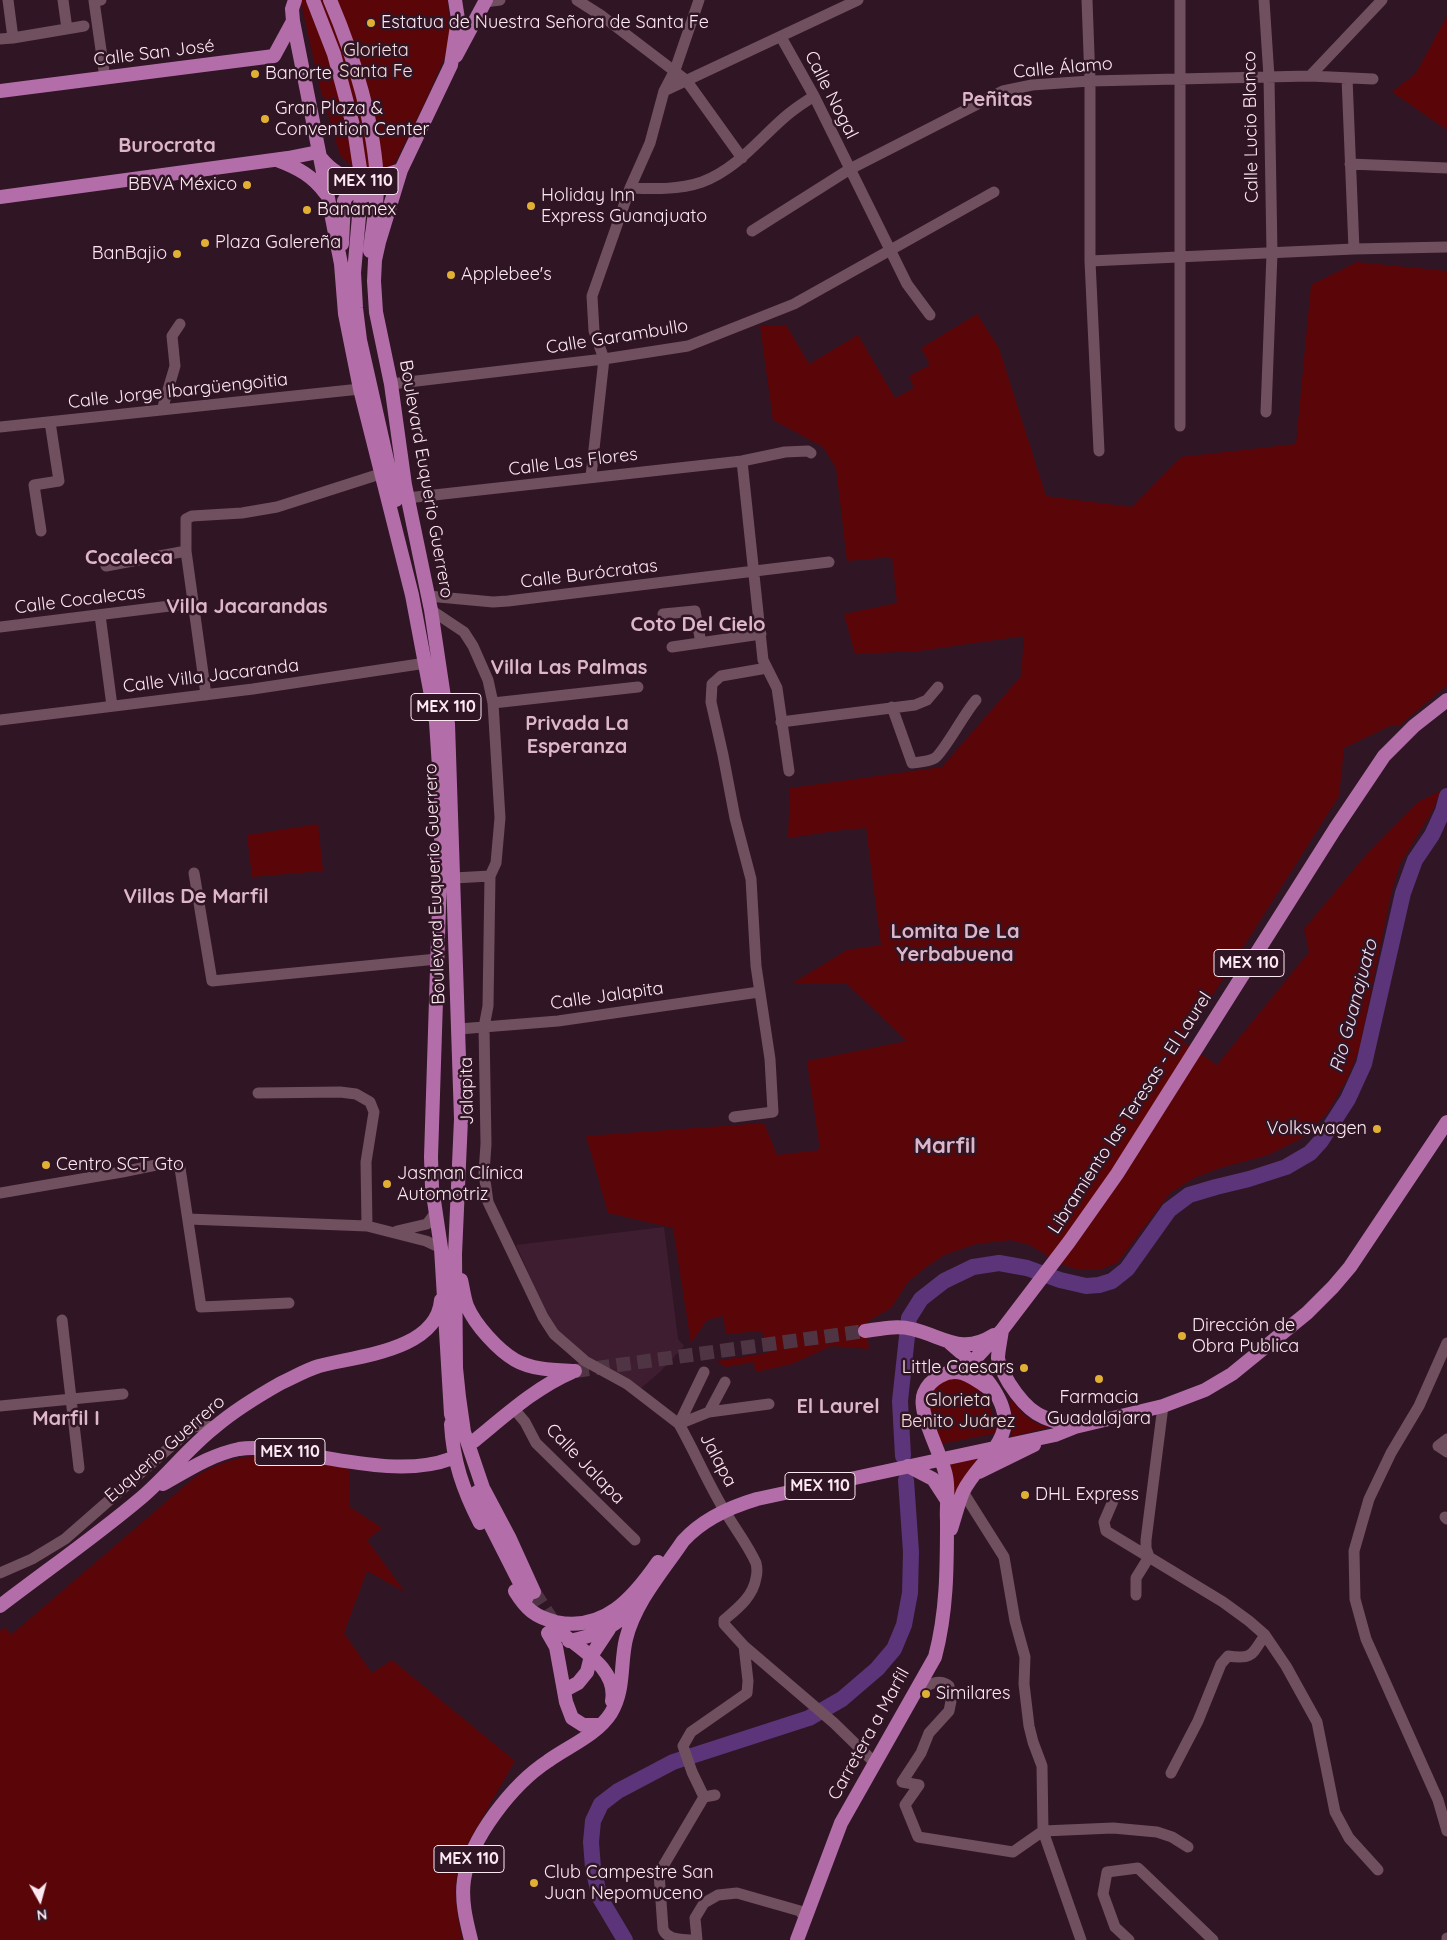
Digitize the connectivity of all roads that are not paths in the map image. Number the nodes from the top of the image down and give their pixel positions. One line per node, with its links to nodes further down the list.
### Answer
1 (8, 0): 21 (street)
2 (63, 0): 19 (street)
3 (101, 0): 27 (street)
4 (313, 0): 66 (main road)
5 (330, 0): 66 (main road)
6 (455, 0): 23 (main road, MEX 110)
7 (500, 0): 15 (street)
8 (576, 0): 24 (street)
9 (699, 0): 24 (street)
10 (858, 0): 16 (street)
11 (1086, 0): 32 (street)
12 (1180, 0): 28 (street)
13 (1264, 0): 26 (street, Calle Lucio Blanco)
14 (1382, 0): 25 (street)
15 (486, 1): 23 (main road)
16 (834, 5): 20 (street)
17 (292, 8): 27 (main road, Calle San José); 36 (main road, MEX 110)
18 (84, 26): 19 (street)
19 (67, 28): 21 (street)
20 (781, 37): 31 (street); 35 (street, Calle Nogal)
21 (13, 38): 22 (street)
22 (0, 39)
23 (451, 65): 42 (main road, MEX 110)
24 (675, 70): 31 (street); 33 (street)
25 (1310, 76): 26 (street, Calle Álamo); 29 (street, Calle Álamo)
26 (1269, 77): 28 (street, Calle Álamo); 51 (street, Calle Lucio Blanco)
27 (105, 78): 34 (main road, Calle San José)
28 (1180, 78): 32 (street, Calle Álamo); 52 (street)
29 (1347, 78): 30 (street, Calle Álamo); 39 (street)
30 (1373, 79)
31 (686, 80): 33 (street); 37 (street)
32 (1090, 81): 41 (street, Calle Álamo); 53 (street)
33 (664, 91): 43 (street)
34 (0, 92)
35 (814, 96): 37 (street); 41 (street, Calle Nogal)
36 (319, 154): 38 (main road); 42 (main road, MEX 110); 45 (main road, MEX 110)
37 (742, 158): 43 (street)
38 (277, 159): 45 (main road); 46 (main road)
39 (1350, 164): 40 (street); 49 (street)
40 (1447, 168)
41 (850, 169): 47 (street, Calle Álamo); 50 (street, Calle Nogal)
42 (402, 170): 55 (main road, Boulevard Euquerio Guerrero / MEX 110)
43 (630, 188): 58 (street)
44 (994, 192): 50 (street, Calle Garambullo)
45 (326, 195): 54 (main road, MEX 110)
46 (0, 197)
47 (752, 231)
48 (1447, 247): 49 (street)
49 (1354, 249): 51 (street)
50 (890, 250): 56 (street, Calle Nogal); 58 (street, Calle Garambullo)
51 (1272, 253): 52 (street); 62 (street, Calle Lucio Blanco)
52 (1179, 257): 53 (street); 64 (street)
53 (1090, 261): 67 (street)
54 (342, 264): 55 (main road); 60 (main road, MEX 110)
55 (374, 281): 59 (main road, Boulevard Euquerio Guerrero / MEX 110)
56 (930, 315)
57 (180, 324): 61 (street)
58 (604, 359): 59 (street, Calle Garambullo); 71 (street)
59 (391, 384): 66 (main road, Boulevard Euquerio Guerrero / MEX 110)
60 (360, 389): 61 (street, Calle Jorge Ibargüengoitia); 70 (main road, MEX 110)
61 (162, 410): 63 (street, Calle Jorge Ibargüengoitia)
62 (1266, 412)
63 (50, 422): 65 (street, Calle Jorge Ibargüengoitia); 73 (street)
64 (1180, 426)
65 (0, 427)
66 (392, 447): 72 (main road, Boulevard Euquerio Guerrero / MEX 110); 74 (main road)
67 (1098, 451)
68 (811, 453): 69 (street, Calle Las Flores)
69 (742, 461): 71 (street, Calle Las Flores); 78 (street)
70 (380, 474): 74 (main road, MEX 110); 75 (street)
71 (591, 476): 72 (street, Calle Las Flores)
72 (407, 498): 79 (main road, Boulevard Euquerio Guerrero / MEX 110)
73 (41, 531)
74 (399, 541): 88 (main road, MEX 110)
75 (186, 551): 77 (street); 80 (street)
76 (829, 562): 78 (street, Calle Burócratas)
77 (106, 566)
78 (755, 571): 79 (street, Calle Burócratas); 85 (street)
79 (428, 596): 81 (main road, Boulevard Euquerio Guerrero / MEX 110)
80 (194, 603): 83 (street, Calle Cocalecas); 92 (street)
81 (431, 610): 95 (street, Jalapita); 103 (main road, Boulevard Euquerio Guerrero / MEX 110)
82 (663, 614): 86 (street)
83 (100, 615): 84 (street, Calle Cocalecas); 96 (street)
84 (0, 627)
85 (761, 634): 86 (street); 89 (street)
86 (701, 643): 87 (street)
87 (672, 647)
88 (426, 663): 92 (street, Calle Villa Jacaranda); 104 (main road, MEX 110)
89 (765, 664): 99 (street); 105 (street)
90 (638, 687): 95 (street)
91 (938, 687): 97 (street)
92 (206, 695): 96 (street, Calle Villa Jacaranda)
93 (976, 700): 97 (street)
94 (1447, 700): 121 (main road, Libramiento las Teresas - El Laurel / MEX 110)
95 (493, 703): 102 (street, Jalapita)
96 (112, 706): 98 (street, Calle Villa Jacaranda)
97 (892, 707): 99 (street)
98 (0, 720)
99 (781, 722): 100 (street)
100 (789, 771)
101 (194, 873): 104 (street)
102 (490, 876): 103 (street); 106 (street, Jalapita)
103 (454, 878): 107 (main road, Boulevard Euquerio Guerrero / MEX 110)
104 (437, 959): 112 (main road, MEX 110)
105 (759, 992): 106 (street, Calle Jalapita); 109 (street)
106 (484, 1028): 107 (street, Calle Jalapita); 138 (street, Jalapita)
107 (459, 1029): 117 (main road, Boulevard Euquerio Guerrero / MEX 110)
108 (258, 1093): 114 (street)
109 (734, 1117)
110 (1447, 1122): 134 (main road, MEX 110)
111 (0, 1193): 113 (street)
112 (436, 1212): 115 (street); 116 (main road, MEX 110)
113 (188, 1219): 114 (street); 119 (street)
114 (367, 1226): 115 (street)
115 (390, 1232): 116 (street)
116 (442, 1248): 118 (main road, MEX 110)
117 (455, 1254): 135 (main road); 137 (main road, Boulevard Euquerio Guerrero / MEX 110)
118 (443, 1272): 137 (main road, Boulevard Euquerio Guerrero / MEX 110); 139 (main road, Euquerio Guerrero / MEX 110)
119 (289, 1303)
120 (62, 1320): 131 (street)
121 (1002, 1330): 123 (main road, MEX 110); 125 (main road, Libramiento las Teresas - El Laurel); 140 (main road)
122 (865, 1332): 123 (main road, MEX 110)
123 (950, 1343): 125 (main road, MEX 110)
124 (1447, 1343): 173 (street)
125 (972, 1361): 127 (main road, Libramiento las Teresas - El Laurel); 129 (main road, MEX 110)
126 (704, 1372): 138 (street)
127 (962, 1373): 129 (main road); 145 (main road)
128 (725, 1382): 136 (street)
129 (995, 1392): 143 (main road, MEX 110)
130 (123, 1394): 131 (street)
131 (70, 1400): 133 (street); 147 (street)
132 (769, 1404): 136 (street)
133 (0, 1406)
134 (1163, 1406): 140 (main road, MEX 110); 156 (street)
135 (514, 1409): 142 (main road); 154 (street, Calle Jalapa)
136 (709, 1412): 138 (street)
137 (451, 1414): 153 (main road)
138 (679, 1424): 153 (street, Jalapa)
139 (214, 1427): 150 (main road, Euquerio Guerrero / MEX 110); 157 (street)
140 (1075, 1427): 141 (main road, MEX 110)
141 (1055, 1435): 143 (main road, MEX 110); 148 (main road)
142 (474, 1441)
143 (995, 1447): 145 (main road, MEX 110); 148 (main road, Carretera a Marfil)
144 (450, 1459): 150 (main road, MEX 110)
145 (942, 1459): 146 (main road, MEX 110); 151 (main road, Carretera a Marfil)
146 (908, 1466): 151 (main road); 153 (main road, MEX 110)
147 (78, 1468)
148 (974, 1475): 149 (main road, Carretera a Marfil)
149 (963, 1492): 155 (main road, Carretera a Marfil); 172 (street)
150 (141, 1498): 160 (main road, Euquerio Guerrero / MEX 110)
151 (946, 1500): 155 (main road, Carretera a Marfil)
152 (1113, 1501): 156 (street)
153 (726, 1508): 159 (main road, MEX 110); 164 (street, Jalapa)
154 (636, 1540)
155 (947, 1542): 167 (main road, Carretera a Marfil)
156 (1149, 1557): 158 (street); 162 (street)
157 (0, 1573)
158 (1136, 1594)
159 (641, 1604): 161 (main road); 168 (main road, MEX 110)
160 (0, 1606)
161 (609, 1629): 163 (main road); 165 (main road)
162 (1265, 1635): 171 (street); 175 (street)
163 (569, 1641): 165 (main road); 166 (main road)
164 (744, 1646): 170 (street); 178 (street)
165 (591, 1656): 166 (main road); 168 (main road)
166 (565, 1690): 169 (main road)
167 (913, 1695): 170 (main road, Carretera a Marfil); 172 (street)
168 (610, 1714): 169 (main road, MEX 110)
169 (600, 1725): 177 (main road, MEX 110)
170 (875, 1762): 176 (main road, Carretera a Marfil)
171 (1171, 1773)
172 (1044, 1831): 174 (street); 181 (street)
173 (1447, 1831)
174 (1188, 1847)
175 (1378, 1870)
176 (804, 1917): 179 (street); 180 (main road, Carretera a Marfil)
177 (471, 1940)
178 (692, 1940)
179 (697, 1940)
180 (797, 1940)
181 (1081, 1940)
182 (1129, 1940): 183 (street)
183 (1213, 1940)

